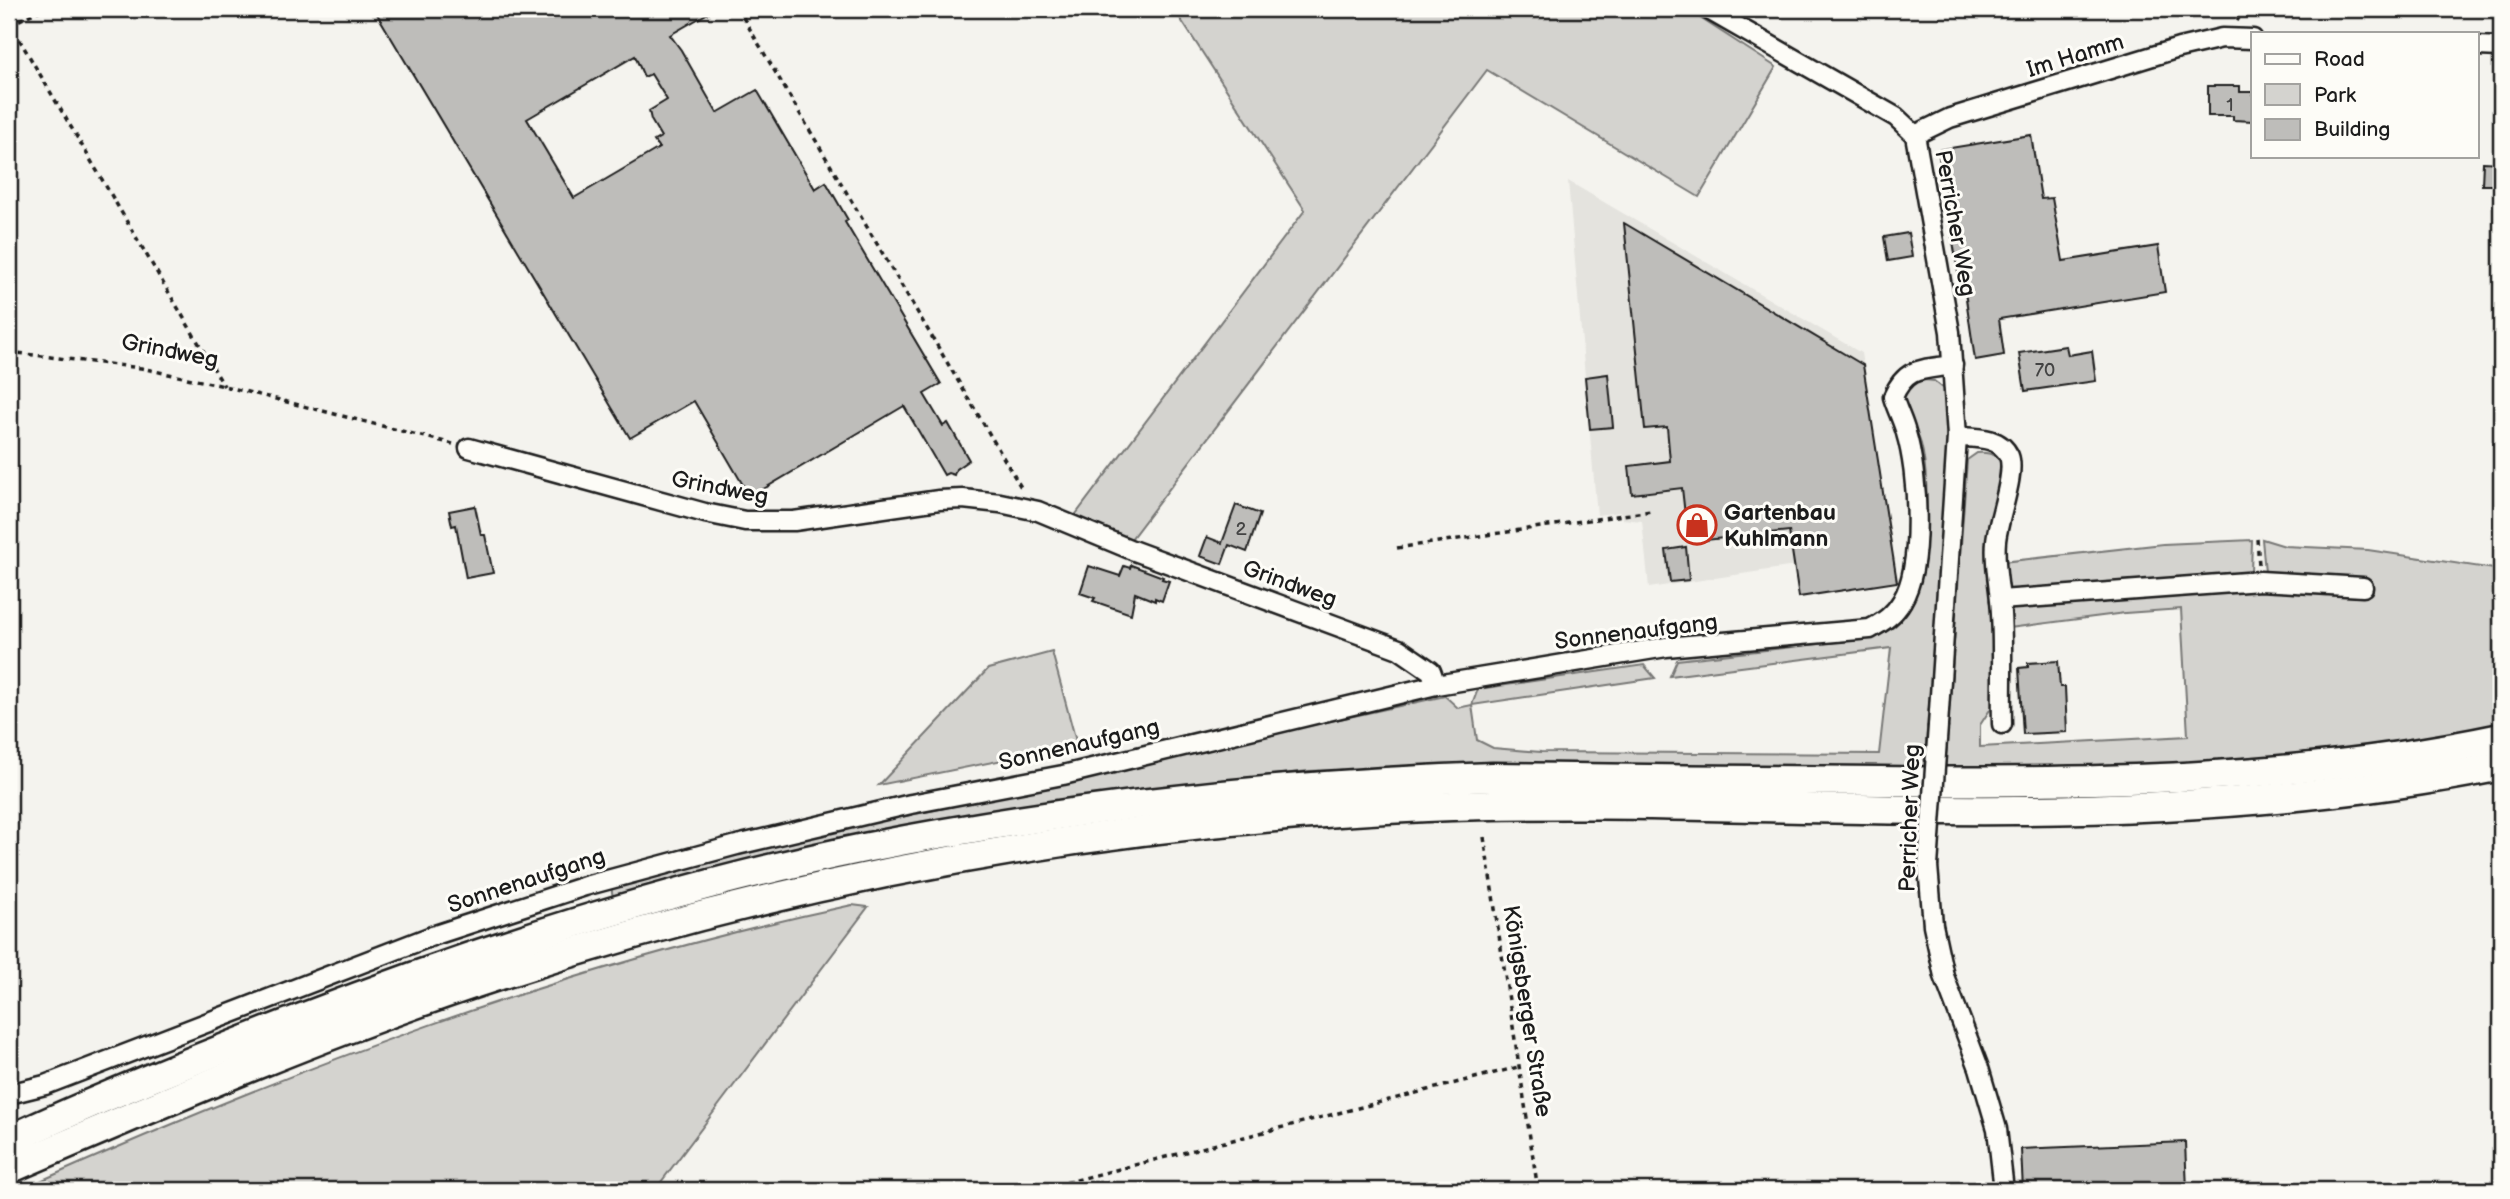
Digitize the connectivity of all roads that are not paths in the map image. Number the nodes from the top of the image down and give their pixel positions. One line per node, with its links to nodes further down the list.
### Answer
1 (1707, 9): 5 (street, Perricher Weg)
2 (2251, 39): 5 (street, Im Hamm)
3 (2478, 46): 4 (street)
4 (2501, 47)
5 (1915, 135): 6 (street, Perricher Weg)
6 (1953, 365): 7 (street, Perricher Weg); 11 (street, Sonnenaufgang)
7 (1957, 437): 10 (street); 18 (street, Perricher Weg, bridge)
8 (469, 448): 11 (street, Grindweg)
9 (2363, 587): 10 (street)
10 (2000, 600): 12 (street)
11 (1436, 685): 15 (street, Sonnenaufgang)
12 (2002, 724)
13 (2501, 738): 16 (main road)
14 (2501, 766): 17 (main road)
15 (9, 1094)
16 (9, 1140)
17 (9, 1169)
18 (2004, 1190)

